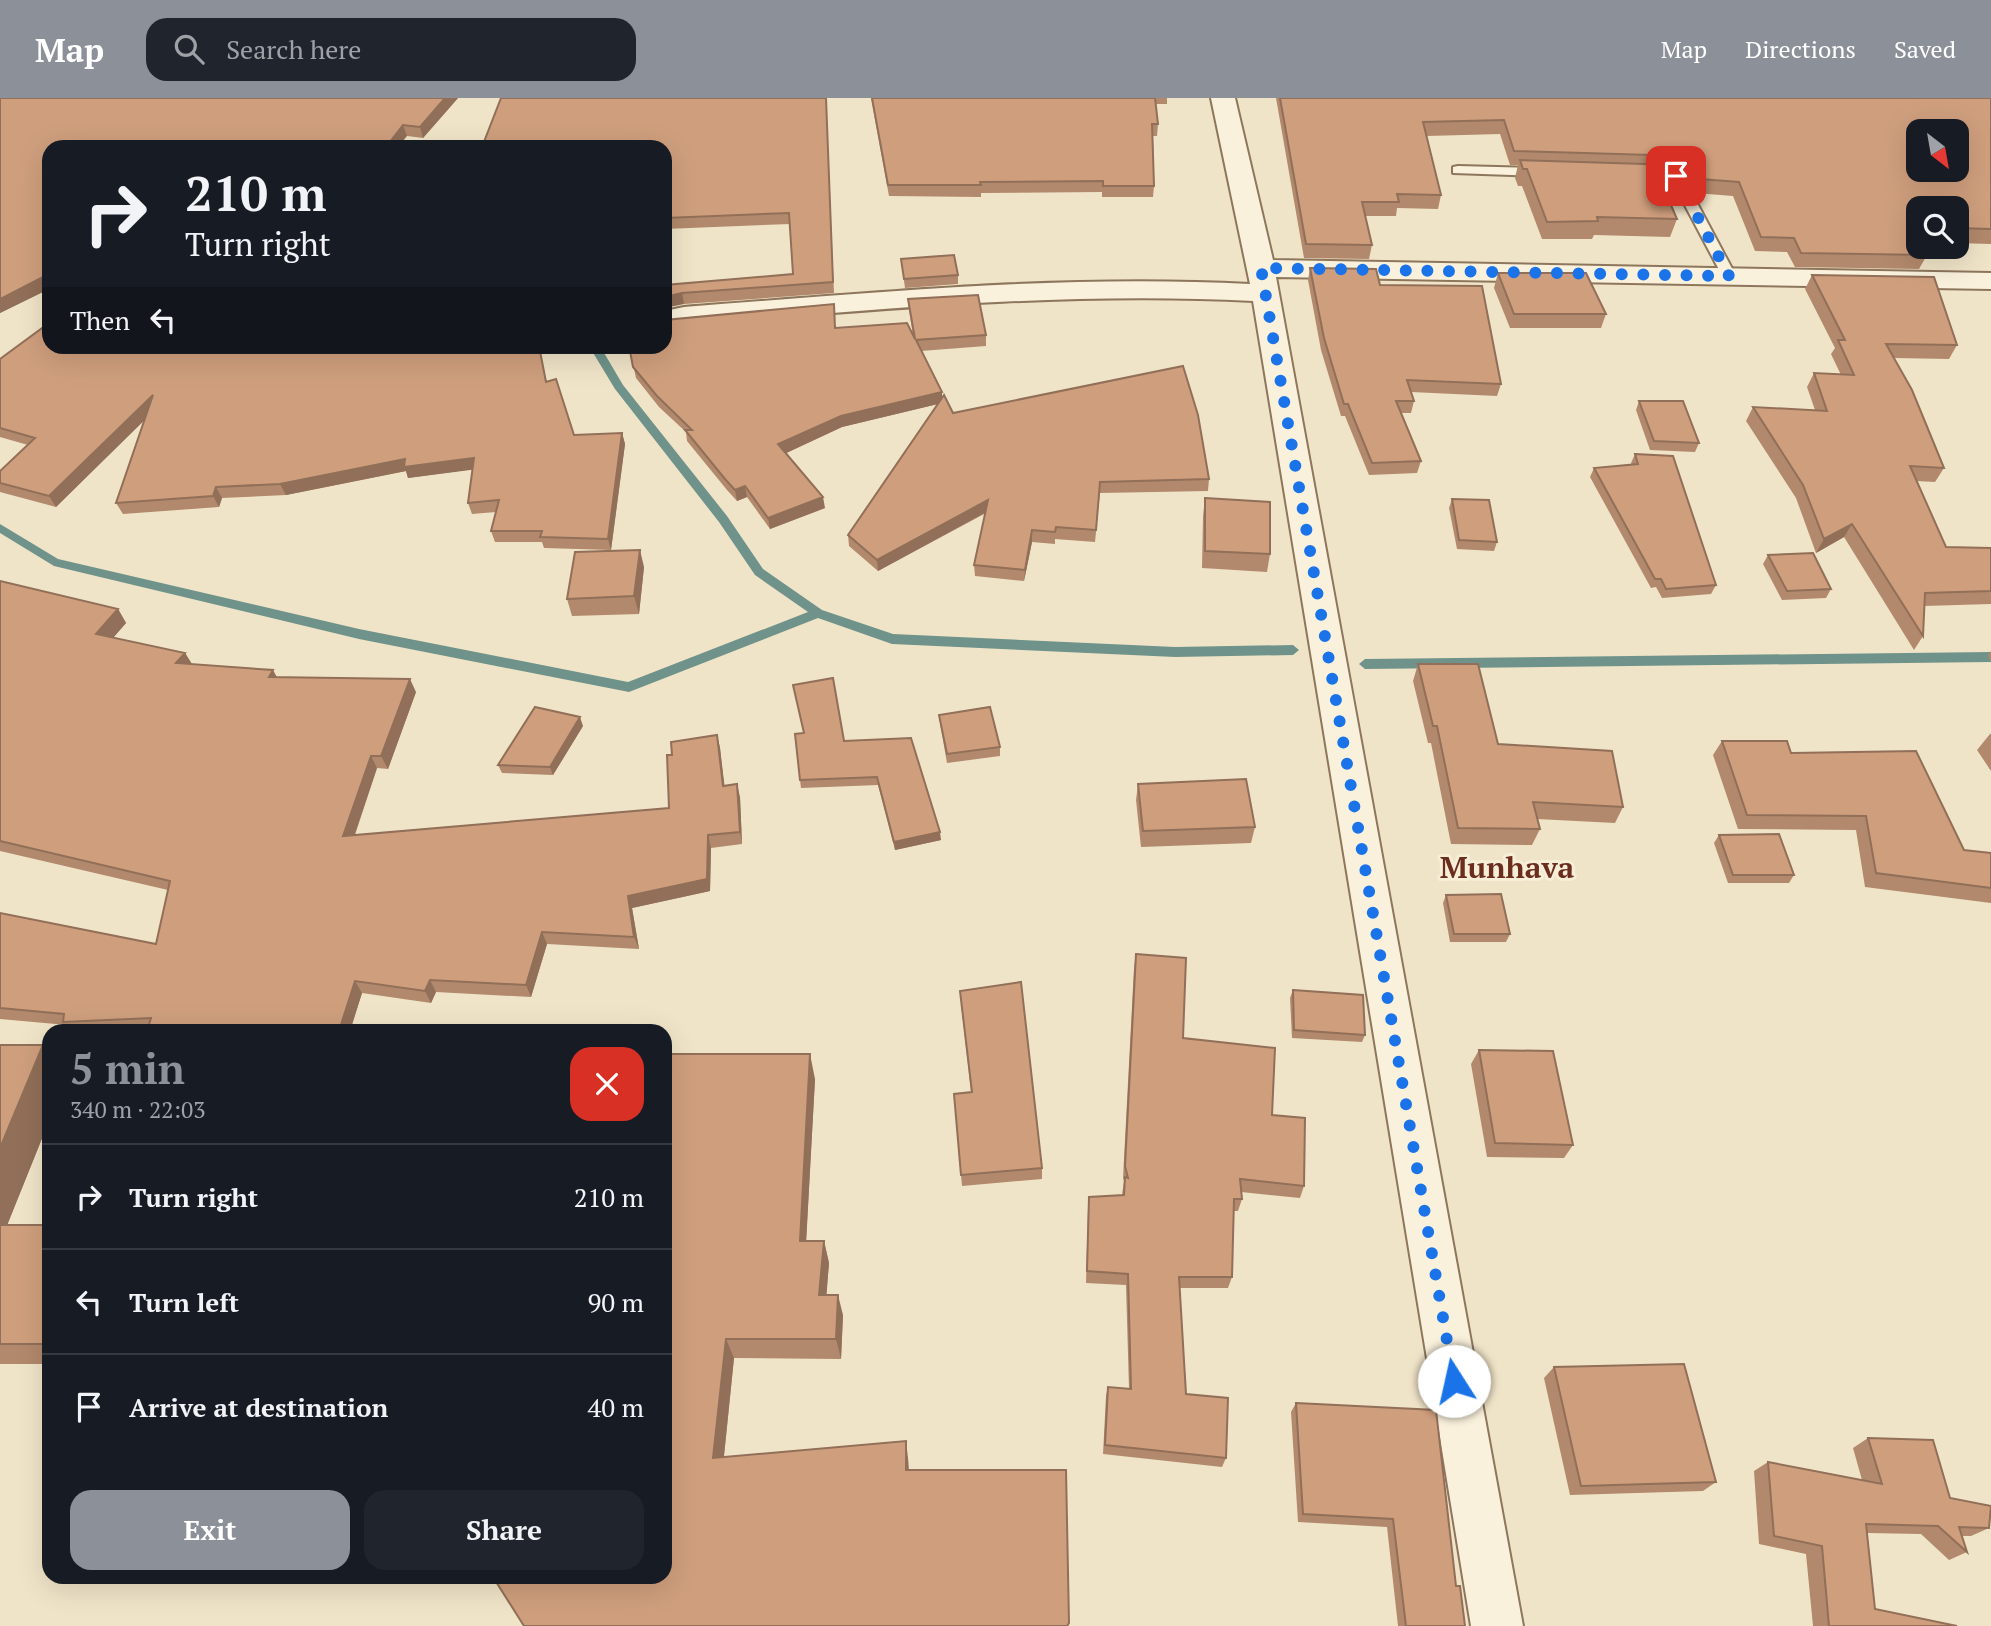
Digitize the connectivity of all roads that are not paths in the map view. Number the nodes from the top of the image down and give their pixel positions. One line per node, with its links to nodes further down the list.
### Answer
1 (1223, 98): 6 (street)
2 (1458, 170): 3 (lane)
3 (1553, 172)
4 (1647, 174): 5 (lane)
5 (1729, 276): 6 (street); 7 (street)
6 (1262, 280): 8 (street); 9 (street)
7 (1991, 281)
8 (672, 319)
9 (1497, 1626)

